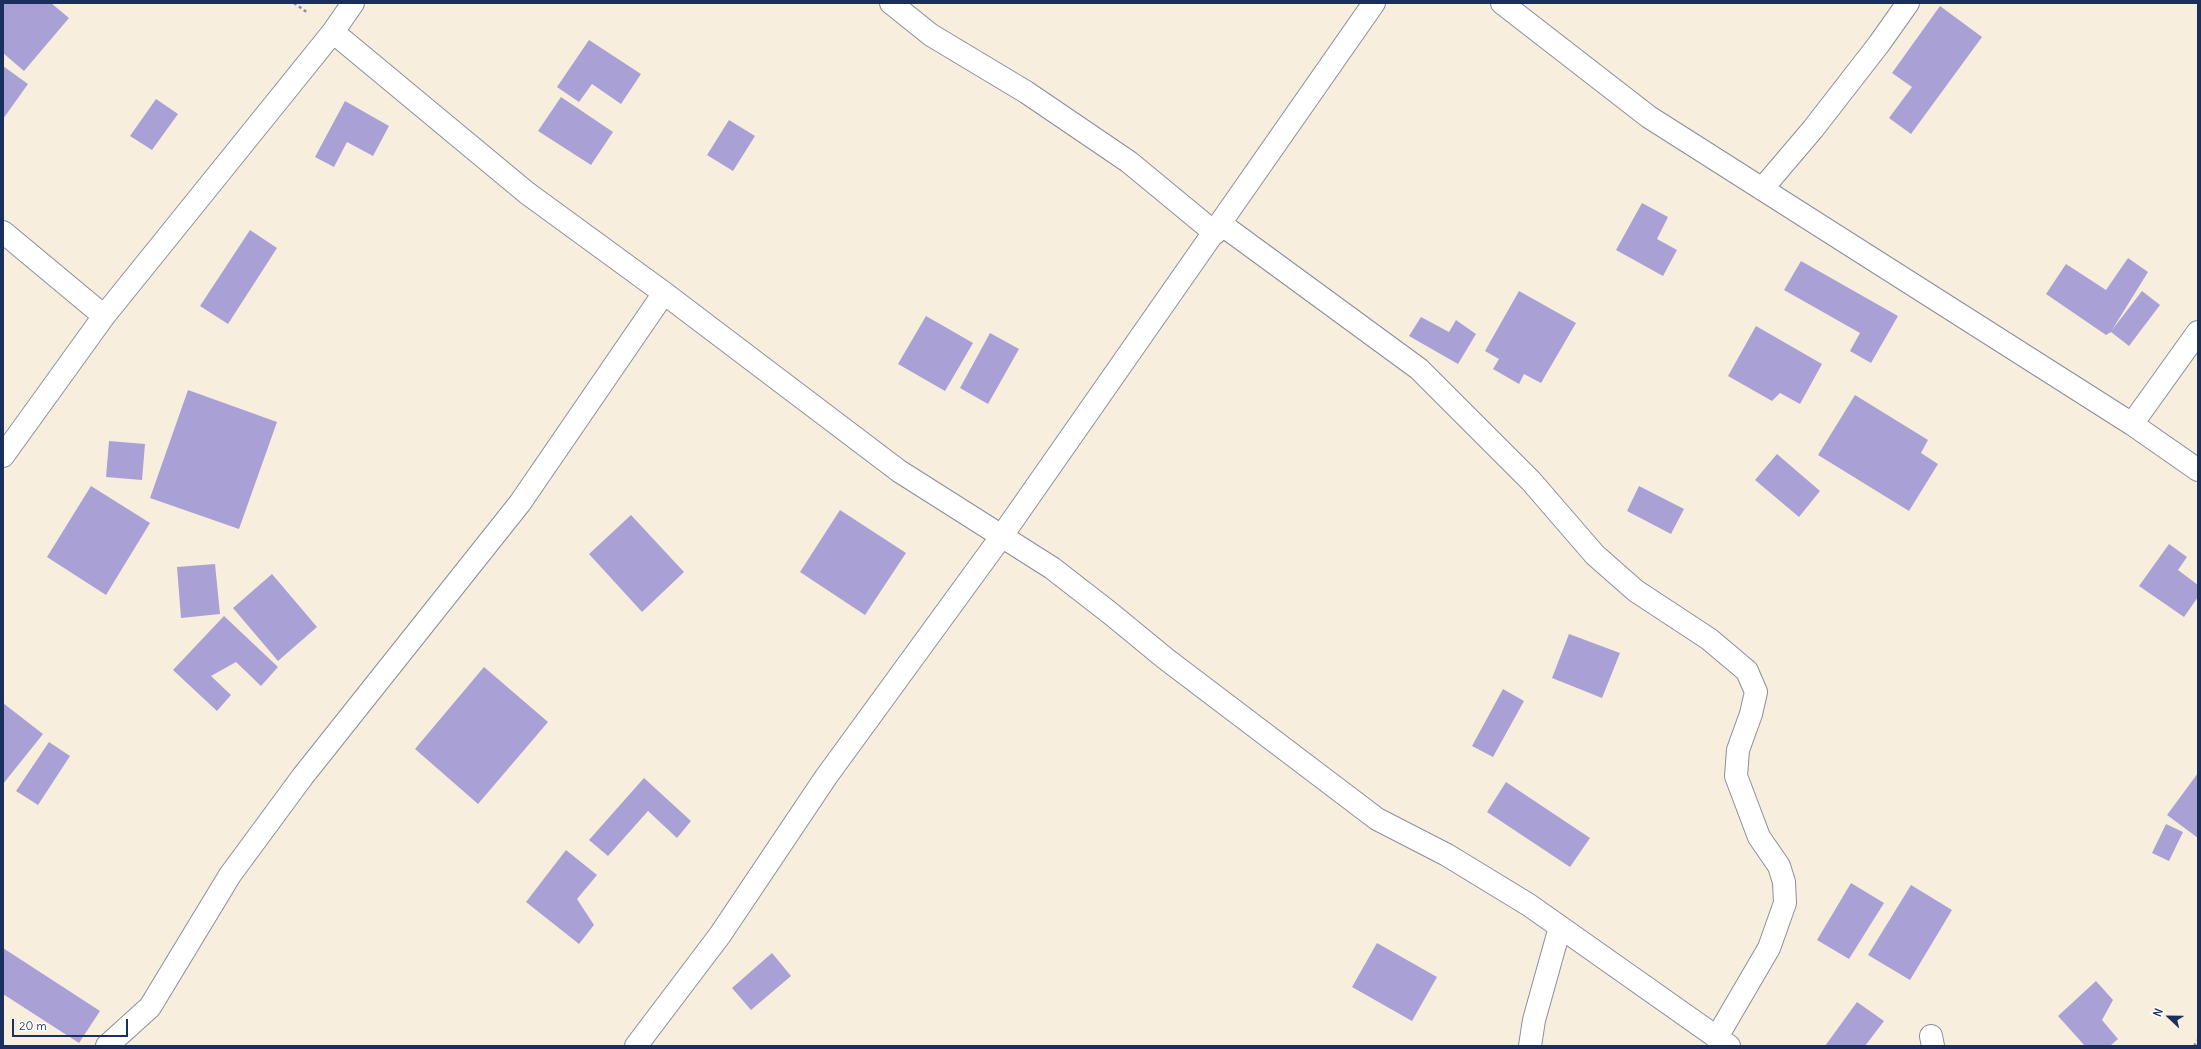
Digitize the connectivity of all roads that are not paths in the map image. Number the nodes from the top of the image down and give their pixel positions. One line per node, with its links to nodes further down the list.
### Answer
1 (353, 3): 6 (street)
2 (891, 3): 8 (street)
3 (1374, 3): 8 (street)
4 (1502, 3): 7 (street)
5 (1908, 3): 7 (street)
6 (333, 32): 10 (street); 11 (street)
7 (1762, 189): 13 (street)
8 (1218, 229): 16 (street); 18 (street)
9 (3, 232): 11 (street)
10 (664, 293): 16 (street); 19 (street)
11 (104, 316): 14 (street)
12 (2198, 332): 13 (street)
13 (2132, 424): 15 (street)
14 (3, 456)
15 (2198, 470)
16 (1001, 537): 17 (street); 20 (street)
17 (1560, 927): 18 (street); 21 (street)
18 (1723, 1042)
19 (108, 1046)
20 (636, 1046)
21 (1530, 1046)

